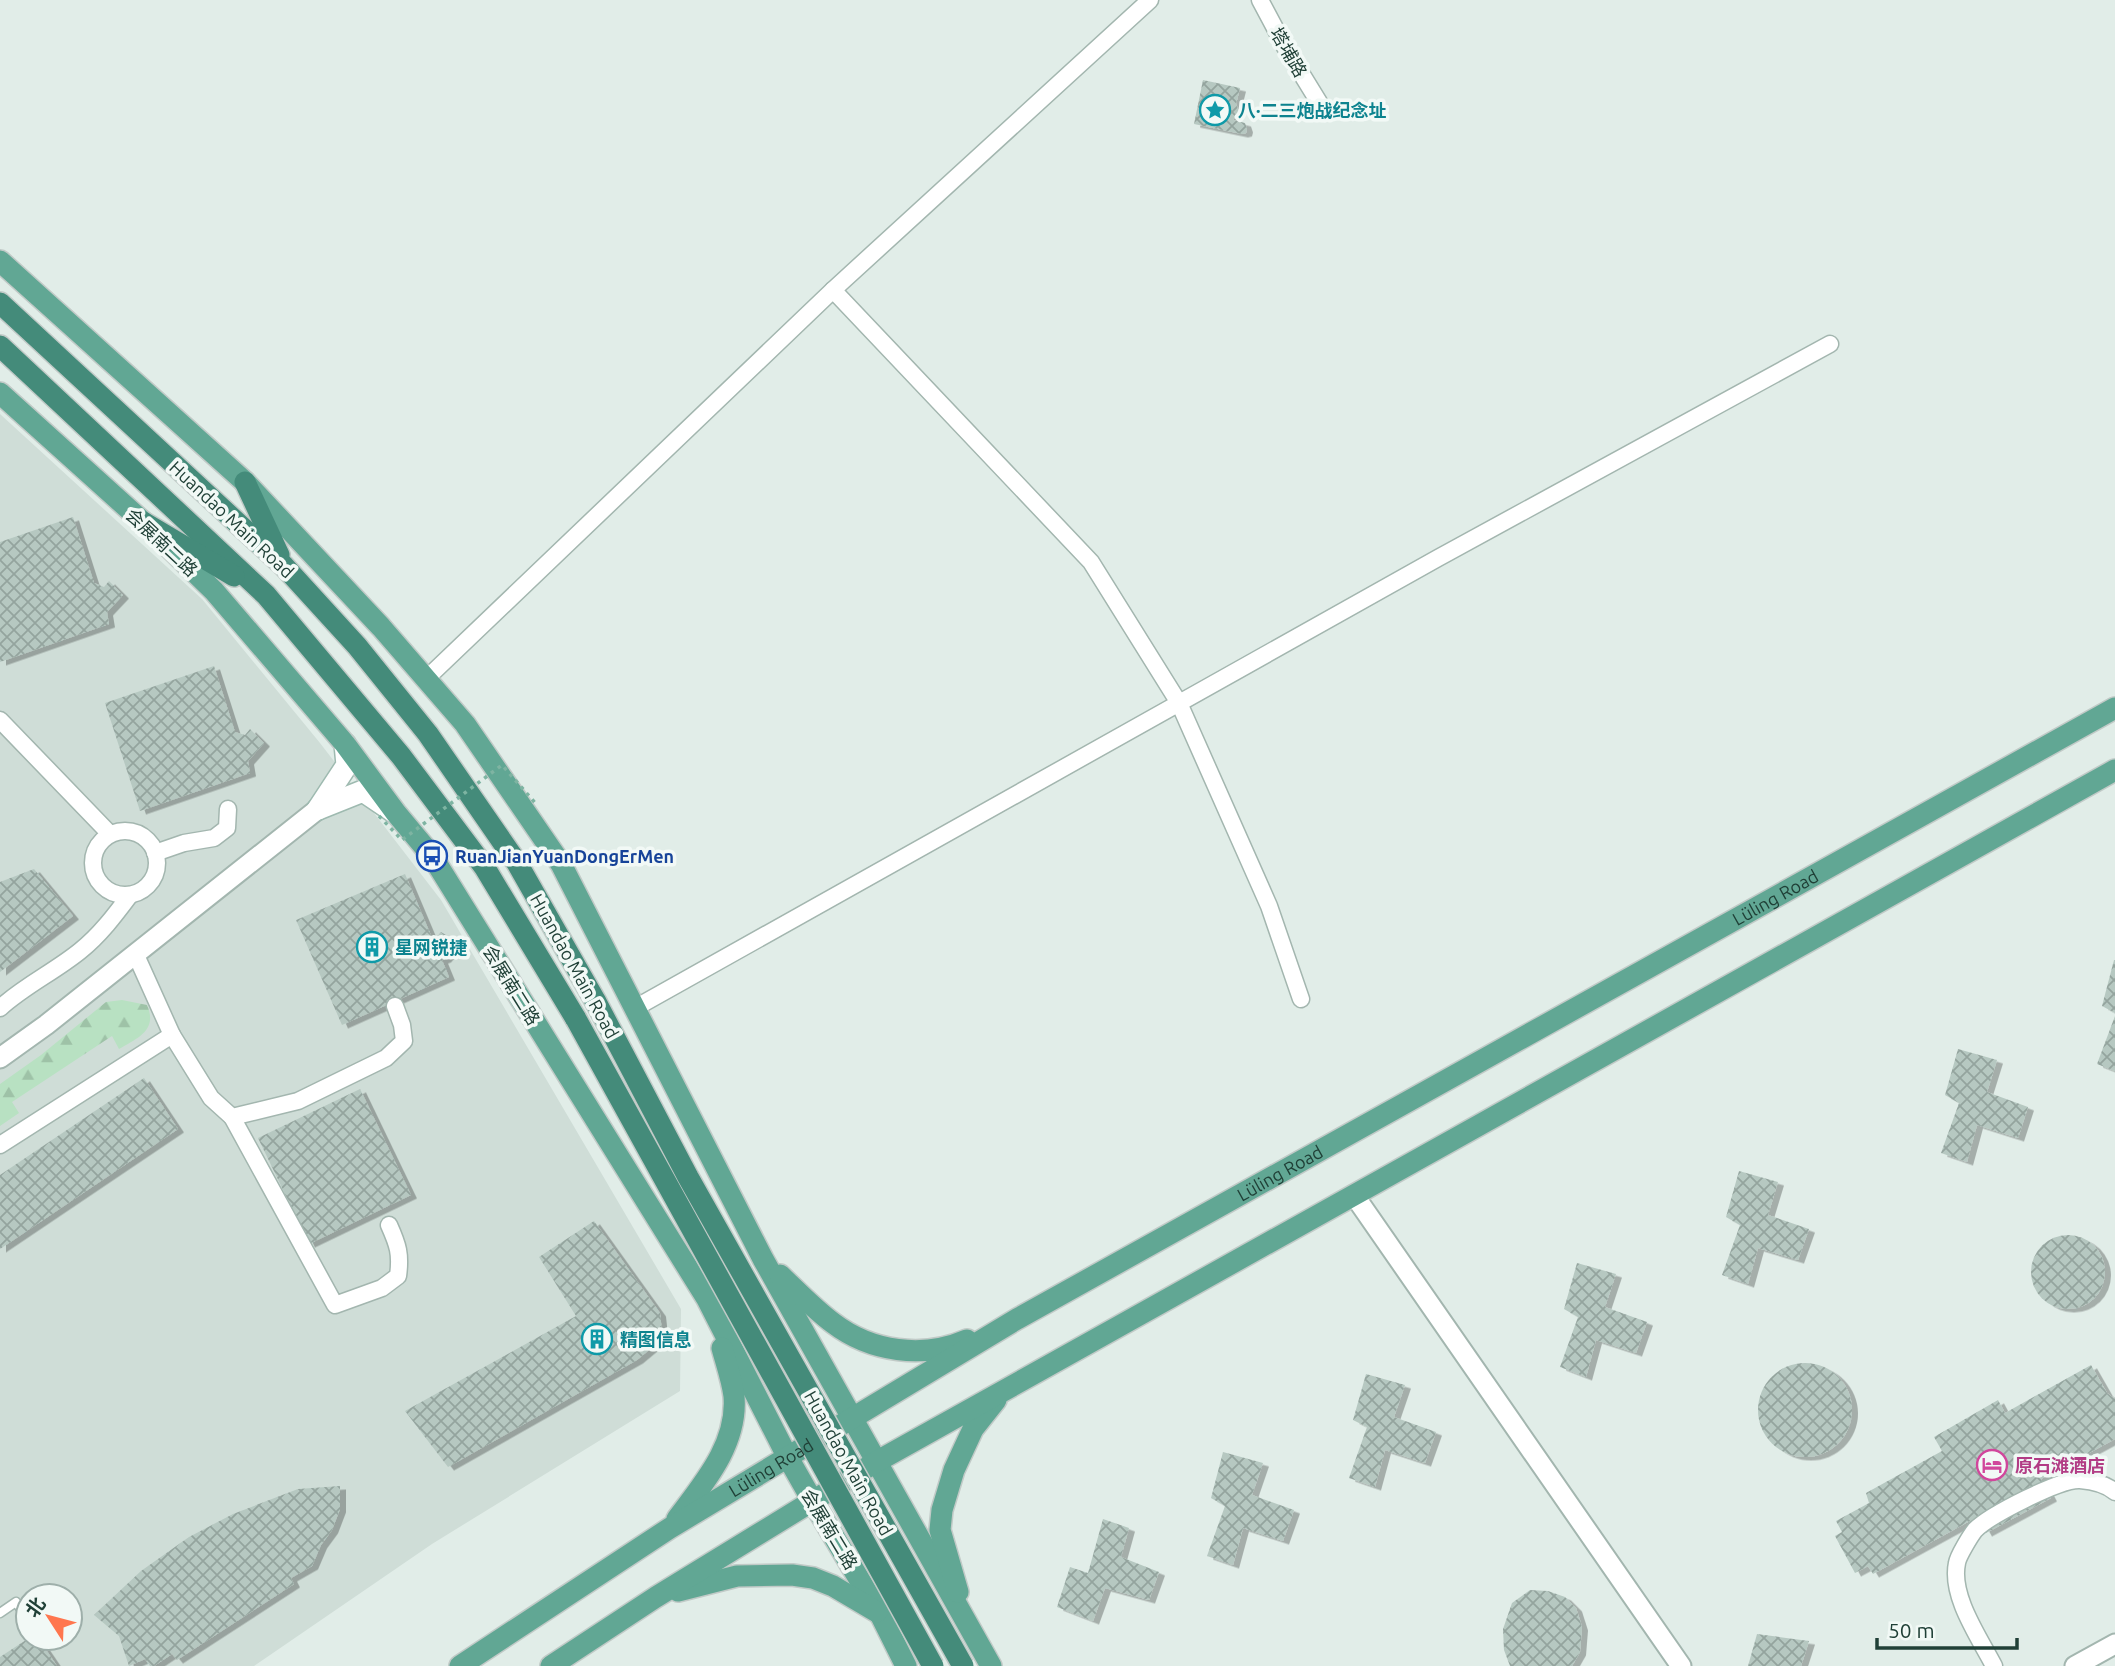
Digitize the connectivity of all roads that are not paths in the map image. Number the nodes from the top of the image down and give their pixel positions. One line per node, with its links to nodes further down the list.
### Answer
1 (1150, 0): 5 (street)
2 (1260, 0): 3 (street, 塔埔路)
3 (1320, 104)
4 (0, 261): 10 (main road)
5 (833, 290): 14 (street); 15 (street)
6 (0, 303): 12 (highway, Huandao Main Road)
7 (1830, 344): 15 (street)
8 (0, 346): 13 (highway, Huandao Main Road)
9 (0, 393): 11 (main road, 会展南二路)
10 (245, 482): 12 (highway); 14 (main road)
11 (143, 522): 13 (highway); 18 (main road, 会展南二路)
12 (285, 566): 55 (highway, Huandao Main Road, bridge)
13 (266, 595): 54 (highway, Huandao Main Road, bridge)
14 (426, 679): 30 (main road)
15 (1180, 703): 27 (street); 30 (street)
16 (2115, 708): 39 (main road, Lüling Road)
17 (0, 720): 23 (street)
18 (345, 744): 21 (main road); 22 (main road, 会展南二路)
19 (2115, 770): 35 (main road)
20 (228, 809): 24 (street)
21 (318, 809): 22 (main road); 26 (street)
22 (387, 815): 38 (main road, 会展南二路)
23 (110, 834): 24 (street); 25 (street)
24 (155, 853): 25 (street)
25 (130, 895): 29 (street)
26 (135, 953): 31 (street); 32 (street)
27 (1301, 999)
28 (395, 1006): 33 (street)
29 (0, 1008)
30 (635, 1008): 37 (main road)
31 (172, 1035): 33 (street); 34 (street)
32 (0, 1058)
33 (232, 1117): 36 (street)
34 (0, 1145)
35 (1354, 1195): 40 (main road); 57 (street)
36 (389, 1225)
37 (764, 1259): 38 (main road); 39 (main road); 41 (main road)
38 (707, 1299): 42 (main road, 会展南二路); 46 (main road)
39 (1017, 1319): 41 (main road, Lüling Road)
40 (1004, 1389): 43 (main road); 49 (main road)
41 (852, 1418): 42 (main road, Lüling Road); 43 (main road)
42 (788, 1456): 45 (main road, 会展南二路); 46 (main road, Lüling Road)
43 (876, 1462): 45 (main road); 49 (main road)
44 (2115, 1492): 58 (street)
45 (812, 1500): 47 (main road); 48 (main road, 会展南二路)
46 (670, 1528): 51 (main road, Lüling Road)
47 (656, 1597): 48 (main road); 52 (main road)
48 (880, 1614): 53 (main road, 会展南二路)
49 (967, 1625): 56 (main road)
50 (2115, 1644): 59 (street)
51 (460, 1666)
52 (551, 1666)
53 (906, 1666)
54 (933, 1666)
55 (963, 1666)
56 (991, 1666)
57 (1681, 1666)
58 (1994, 1666)
59 (2075, 1666)

